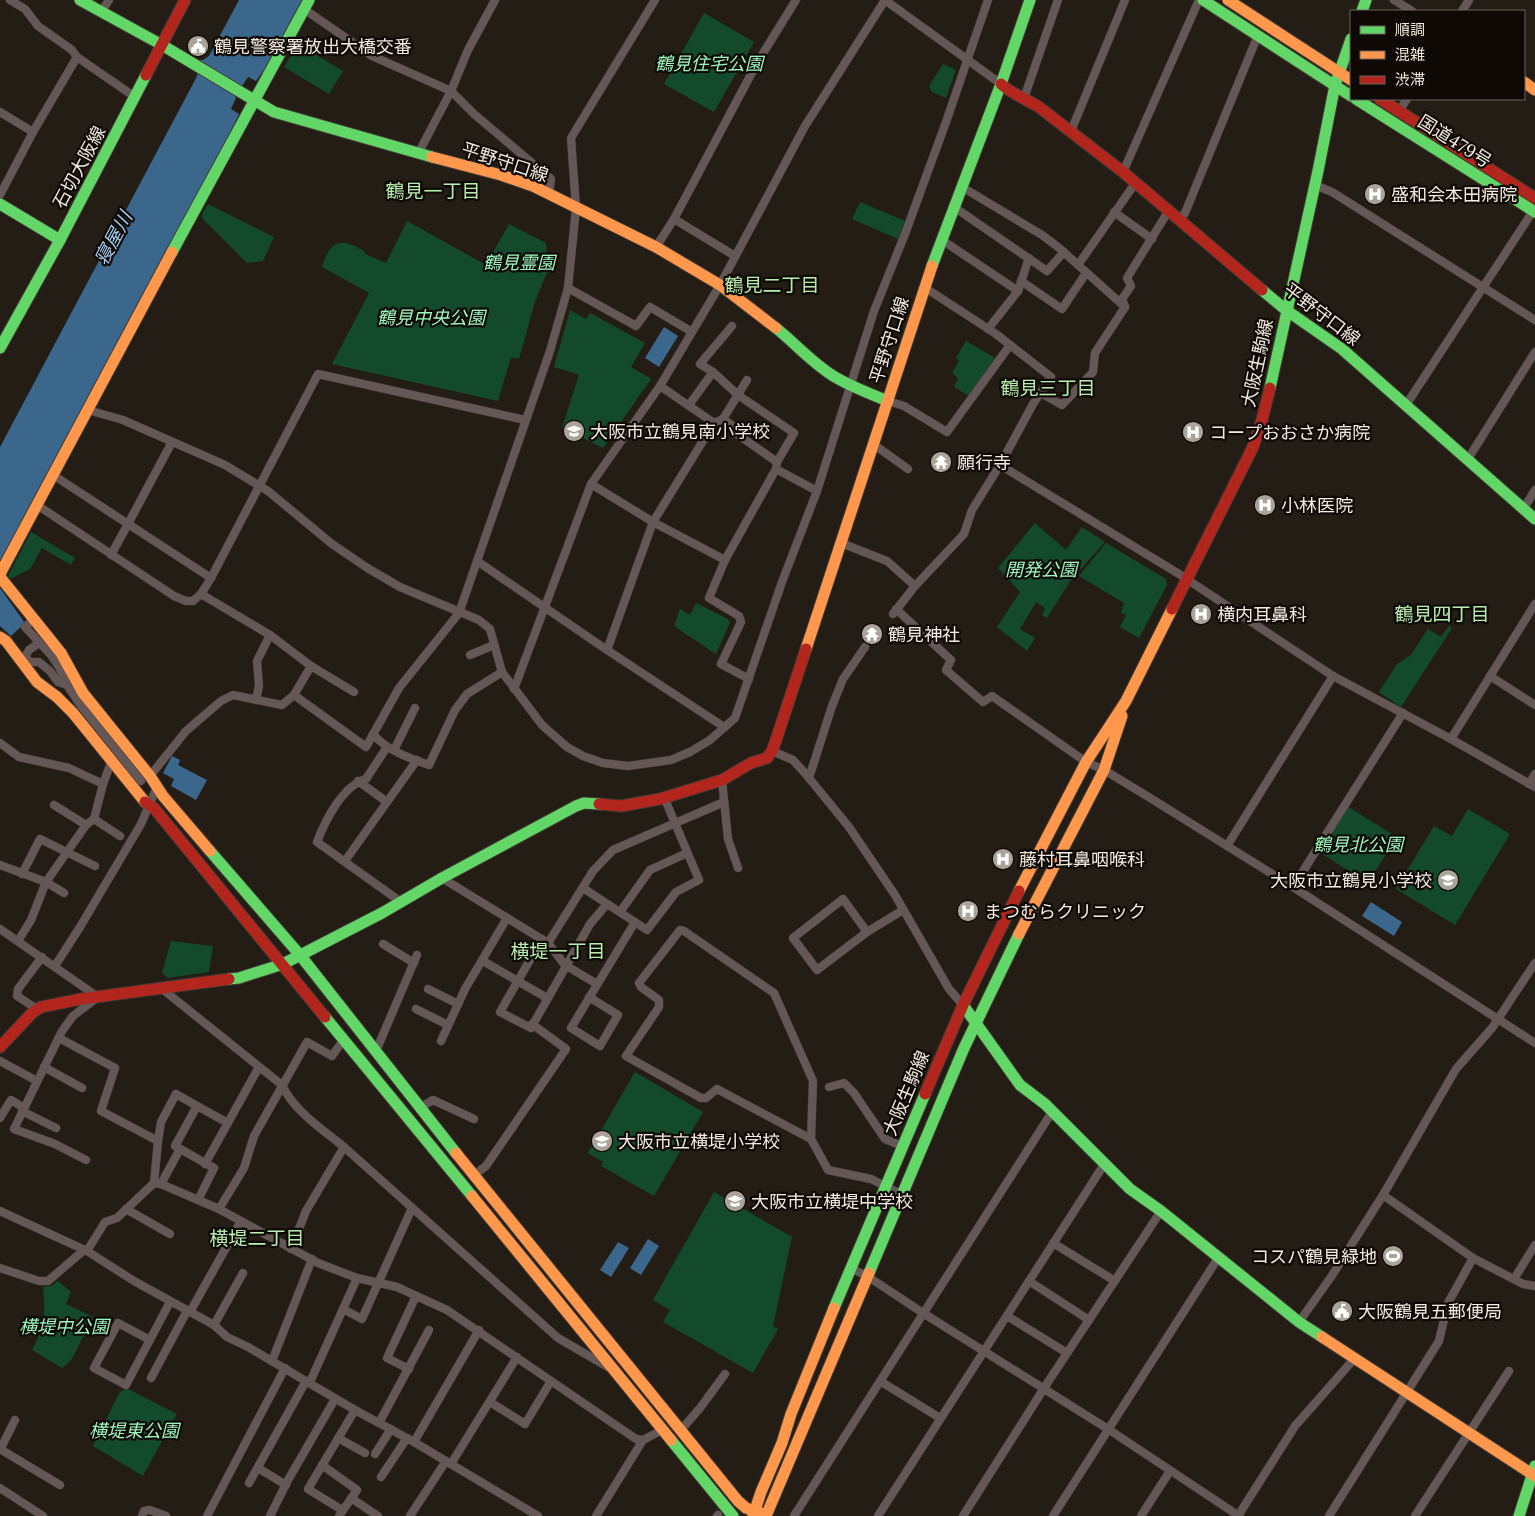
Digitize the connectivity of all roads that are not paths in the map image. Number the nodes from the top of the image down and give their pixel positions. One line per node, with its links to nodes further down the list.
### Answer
1 (10, 0): 23 (street)
2 (80, 0): 19 (main road, 平野守口線)
3 (109, 0): 19 (street)
4 (185, 0): 22 (main road, 石切大阪線)
5 (495, 0): 29 (street)
6 (656, 0): 51 (street)
7 (796, 0): 55 (street)
8 (885, 0): 24 (street); 62 (street)
9 (988, 0): 24 (street)
10 (1030, 0): 27 (main road)
11 (1058, 0): 33 (street)
12 (1125, 0): 40 (street)
13 (1199, 0): 42 (street)
14 (1203, 0): 20 (main road)
15 (1228, 0): 25 (main road)
16 (1394, 0): 18 (street)
17 (307, 4): 29 (street); 32 (main road)
18 (1410, 10)
19 (101, 12): 22 (main road, 平野守口線)
20 (1258, 35): 28 (main road); 56 (street)
21 (1350, 42): 25 (main road, 大阪生駒線)
22 (162, 45): 31 (main road, 石切大阪線); 32 (main road, 平野守口線)
23 (77, 57): 31 (street); 39 (street)
24 (968, 60): 27 (street); 84 (street)
25 (1338, 72): 26 (main road); 28 (main road, 大阪生駒線)
26 (1350, 79)
27 (1001, 84): 33 (main road, 平野守口線); 45 (main road, 平野守口線)
28 (1335, 85): 30 (main road); 44 (main road, 大阪生駒線)
29 (451, 91): 41 (street); 47 (street)
30 (1350, 95)
31 (135, 97): 58 (main road, 石切大阪線)
32 (250, 98): 41 (main road, 平野守口線); 90 (main road)
33 (1024, 98): 40 (main road, 平野守口線)
34 (1358, 100): 54 (main road, 国道479号)
35 (1382, 100): 37 (main road, 国道479号)
36 (1406, 100): 37 (street)
37 (1399, 111): 48 (main road, 国道479号)
38 (0, 112): 39 (street)
39 (33, 132): 46 (street)
40 (1071, 132): 42 (main road, 平野守口線)
41 (419, 152): 47 (main road, 平野守口線)
42 (1123, 172): 43 (main road, 平野守口線)
43 (1136, 182): 52 (main road, 平野守口線); 53 (street)
44 (1314, 185): 68 (street); 73 (main road, 大阪生駒線)
45 (962, 188): 50 (main road, 平野守口線); 61 (street)
46 (0, 195)
47 (550, 195): 51 (main road, 平野守口線)
48 (1535, 198)
49 (0, 204): 58 (main road)
50 (954, 207): 59 (main road, 平野守口線); 63 (street)
51 (576, 208): 60 (main road, 平野守口線); 70 (street)
52 (1169, 210): 56 (main road, 平野守口線); 57 (street)
53 (1114, 212): 57 (street); 64 (street)
54 (1534, 212): 68 (street)
55 (674, 219): 60 (street); 62 (street)
56 (1180, 219): 73 (main road, 平野守口線)
57 (1152, 239): 72 (street)
58 (60, 240): 79 (main road, 石切大阪線)
59 (942, 240): 69 (main road, 平野守口線); 71 (street)
60 (656, 247): 67 (main road, 平野守口線)
61 (1064, 252): 63 (street); 64 (street)
62 (735, 256): 67 (street)
63 (1029, 258): 66 (street)
64 (1078, 265): 65 (street)
65 (1086, 272): 66 (street); 72 (street)
66 (1021, 281): 71 (street)
67 (720, 285): 77 (street); 84 (main road, 平野守口線)
68 (1483, 286): 74 (street); 88 (street)
69 (924, 287): 76 (street); 87 (main road, 平野守口線)
70 (568, 288): 77 (street); 92 (street)
71 (1018, 291): 76 (street)
72 (1125, 307): 85 (street)
73 (1286, 310): 88 (main road, 平野守口線); 116 (main road, 大阪生駒線)
74 (1535, 320)
75 (732, 326): 81 (street)
76 (988, 329): 78 (street)
77 (692, 332): 83 (street)
78 (1010, 345): 85 (street); 87 (street)
79 (0, 348)
80 (1535, 352): 96 (street)
81 (713, 372): 86 (street); 89 (street)
82 (747, 380): 86 (street)
83 (660, 386): 89 (street); 101 (street)
84 (851, 386): 87 (main road, 平野守口線); 104 (street)
85 (1041, 393): 97 (street)
86 (738, 395): 91 (street); 98 (street)
87 (888, 401): 95 (main road)
88 (1406, 405): 96 (main road, 平野守口線)
89 (688, 406): 93 (street)
90 (88, 410): 94 (street); 100 (main road)
91 (723, 419): 93 (street); 98 (street)
92 (525, 420): 102 (street); 113 (street)
93 (714, 423): 108 (street)
94 (172, 442): 102 (street); 109 (street)
95 (874, 444): 99 (street); 110 (main road)
96 (1468, 459): 106 (main road, 平野守口線)
97 (1000, 465): 116 (street); 117 (street)
98 (776, 466): 104 (street); 112 (street)
99 (908, 469)
100 (53, 475): 105 (main road); 109 (street)
101 (591, 484): 108 (street); 120 (street)
102 (259, 485): 115 (street); 121 (street)
103 (1535, 490): 106 (street)
104 (817, 491): 134 (street)
105 (37, 505): 111 (street); 114 (main road)
106 (1524, 508): 107 (main road, 平野守口線)
107 (1535, 519)
108 (653, 522): 112 (street); 128 (street)
109 (128, 524): 111 (street); 115 (street)
110 (841, 543): 117 (street); 150 (main road)
111 (111, 554): 118 (street)
112 (725, 560): 134 (street)
113 (477, 561): 120 (street); 121 (street)
114 (0, 575): 122 (main road)
115 (211, 578): 118 (street)
116 (1188, 580): 132 (street); 140 (main road, 大阪生駒線)
117 (915, 586): 153 (street)
118 (201, 594): 123 (street)
119 (1535, 604): 133 (street)
120 (544, 608): 128 (street); 136 (street)
121 (459, 613): 126 (street); 146 (street)
122 (34, 619): 125 (street); 156 (main road)
123 (270, 635): 130 (street); 139 (street)
124 (0, 638): 143 (main road)
125 (39, 643): 135 (street); 135 (street)
126 (494, 645): 129 (street); 131 (street)
127 (865, 647): 157 (street)
128 (607, 650): 145 (street)
129 (470, 655)
130 (311, 666): 137 (street); 138 (street)
131 (502, 672): 136 (street); 152 (street)
132 (1333, 676): 144 (street); 172 (street)
133 (1490, 676): 141 (street); 147 (street)
134 (749, 679): 145 (street)
135 (67, 685): 143 (street)
136 (514, 689): 145 (street)
137 (354, 692)
138 (294, 695): 139 (street); 146 (street)
139 (256, 700): 156 (street)
140 (1126, 701): 153 (main road, 大阪生駒線); 154 (main road, 大阪生駒線)
141 (1535, 705)
142 (415, 708): 149 (street)
143 (77, 710): 151 (main road); 156 (street)
144 (1403, 713): 147 (street); 182 (street)
145 (724, 727)
146 (373, 734): 149 (street)
147 (1452, 739): 161 (street)
148 (0, 743): 160 (street)
149 (390, 748): 152 (street); 159 (street)
150 (772, 751): 157 (street); 158 (main road)
151 (112, 760): 160 (street); 167 (main road)
152 (417, 760): 164 (street)
153 (1086, 762): 154 (street); 213 (main road, 大阪生駒線)
154 (1104, 770): 172 (street); 218 (main road, 大阪生駒線)
155 (1535, 774): 161 (street)
156 (146, 778): 162 (main road)
157 (809, 778): 187 (street)
158 (722, 780): 163 (main road); 165 (street)
159 (358, 781): 164 (street); 175 (street)
160 (103, 784): 168 (street)
161 (1532, 786)
162 (157, 787): 167 (street); 196 (main road)
163 (664, 797): 169 (street); 180 (main road)
164 (387, 802): 175 (street)
165 (724, 802): 169 (street); 178 (street)
166 (54, 805): 170 (street)
167 (148, 805): 201 (main road); 203 (street)
168 (94, 819): 170 (street); 171 (street)
169 (674, 823): 174 (street); 183 (street)
170 (86, 825): 173 (street)
171 (120, 836)
172 (1227, 846): 182 (street)
173 (66, 853): 177 (street); 179 (street); 181 (street)
174 (687, 853): 188 (street); 190 (street)
175 (345, 861): 185 (street)
176 (0, 865): 179 (street)
177 (95, 866)
178 (738, 868)
179 (22, 874): 181 (street)
180 (442, 878): 185 (main road); 189 (street)
181 (46, 882): 184 (street); 193 (street)
182 (1293, 887): 216 (street)
183 (583, 888): 186 (street); 194 (street)
184 (64, 893)
185 (401, 902): 196 (main road)
186 (607, 904): 188 (street); 204 (street)
187 (903, 910): 192 (street); 213 (street)
188 (620, 912): 190 (street)
189 (507, 918): 194 (street); 199 (street)
190 (635, 922): 206 (street)
191 (0, 929): 193 (street)
192 (867, 932): 192 (street)
193 (18, 941): 198 (street)
194 (545, 941): 204 (street); 205 (street)
195 (383, 944): 202 (street)
196 (300, 955): 201 (main road); 225 (main road)
197 (417, 955): 202 (street)
198 (42, 957): 203 (street); 214 (street)
199 (483, 961): 205 (street); 212 (street)
200 (1535, 963): 216 (street)
201 (283, 964): 207 (main road); 221 (main road)
202 (414, 964): 225 (street)
203 (55, 966): 209 (street)
204 (565, 966): 206 (street); 211 (street)
205 (517, 982): 211 (street); 217 (street)
206 (597, 984): 210 (street)
207 (161, 988): 209 (main road); 228 (street)
208 (428, 989): 212 (street)
209 (98, 997): 214 (main road); 220 (street)
210 (590, 997): 210 (street)
211 (547, 998): 217 (street)
212 (458, 1004): 219 (street)
213 (963, 1005): 218 (main road); 243 (main road, 大阪生駒線)
214 (37, 1009): 224 (main road)
215 (416, 1009): 219 (street)
216 (1498, 1019): 223 (street); 254 (street)
217 (532, 1024): 249 (street)
218 (976, 1024): 236 (main road); 253 (main road, 大阪生駒線)
219 (448, 1025): 222 (street)
220 (59, 1038): 227 (street); 242 (street)
221 (344, 1039): 230 (street); 255 (main road)
222 (441, 1041)
223 (1535, 1043)
224 (0, 1047)
225 (376, 1050): 234 (main road)
226 (0, 1061): 229 (street)
227 (44, 1067): 229 (street); 232 (street)
228 (259, 1067): 230 (street); 239 (street)
229 (37, 1081): 235 (street)
230 (282, 1085): 244 (street); 259 (street)
231 (829, 1087): 243 (street)
232 (82, 1088)
233 (197, 1106): 239 (street); 242 (street); 245 (street)
234 (420, 1106): 238 (street); 249 (main road)
235 (23, 1109): 237 (street); 240 (street); 246 (street)
236 (1052, 1112): 247 (main road); 285 (street)
237 (0, 1118)
238 (474, 1119)
239 (228, 1123): 248 (street)
240 (56, 1128)
241 (811, 1139): 241 (street); 251 (street)
242 (158, 1141): 250 (street)
243 (902, 1146): 251 (main road, 大阪生駒線)
244 (344, 1147): 257 (street); 266 (street)
245 (180, 1149): 248 (street); 250 (street)
246 (86, 1160)
247 (1105, 1163): 261 (main road); 264 (street)
248 (205, 1164): 256 (street)
249 (474, 1175): 252 (main road)
250 (158, 1183): 256 (street); 258 (street)
251 (884, 1186): 253 (street); 272 (main road, 大阪生駒線)
252 (486, 1190): 255 (street); 319 (main road)
253 (901, 1194): 274 (main road, 大阪生駒線)
254 (1383, 1195): 269 (street); 288 (street)
255 (474, 1198): 300 (main road)
256 (198, 1200): 259 (street)
257 (412, 1208): 279 (street); 300 (street)
258 (126, 1209): 263 (street); 267 (street)
259 (219, 1209): 262 (street)
260 (0, 1211): 267 (street)
261 (1161, 1211): 268 (main road); 278 (street)
262 (241, 1221): 266 (street); 284 (street)
263 (170, 1234)
264 (1053, 1244): 277 (street); 278 (street)
265 (1535, 1245): 276 (street)
266 (291, 1249): 270 (street)
267 (85, 1251): 271 (street); 282 (street)
268 (1218, 1258): 288 (main road); 316 (street)
269 (1473, 1258): 276 (street); 308 (street)
270 (312, 1259): 275 (street); 297 (street)
271 (0, 1268)
272 (850, 1268): 274 (street); 339 (main road, 大阪生駒線)
273 (243, 1273): 289 (street)
274 (867, 1276): 285 (street); 350 (main road, 大阪生駒線)
275 (357, 1278): 279 (street); 283 (street)
276 (1514, 1279): 280 (street)
277 (1028, 1281): 286 (street); 287 (street)
278 (1115, 1281): 287 (street)
279 (379, 1283): 281 (street); 283 (street)
280 (1535, 1286)
281 (416, 1296): 291 (street); 299 (street)
282 (170, 1302): 284 (street); 292 (street)
283 (343, 1308): 304 (street)
284 (189, 1311): 289 (street); 303 (street)
285 (923, 1313): 293 (street); 306 (street)
286 (1006, 1316): 293 (street); 294 (street)
287 (1089, 1320): 294 (street)
288 (1299, 1322): 296 (main road)
289 (214, 1325): 297 (street)
290 (429, 1330): 299 (street)
291 (479, 1330): 295 (street); 321 (street)
292 (150, 1340): 292 (street)
293 (984, 1351): 307 (street); 312 (street)
294 (1067, 1353): 307 (street)
295 (517, 1357): 305 (street); 310 (street)
296 (1354, 1359): 308 (main road); 356 (street)
297 (272, 1361): 298 (street)
298 (285, 1368): 304 (street); 343 (street)
299 (409, 1369): 314 (street)
300 (612, 1369): 317 (main road)
301 (1509, 1371): 318 (street)
302 (725, 1374): 319 (street)
303 (151, 1378)
304 (308, 1381): 309 (street); 329 (street)
305 (551, 1381): 310 (street); 322 (street)
306 (880, 1381): 312 (street); 351 (street)
307 (1044, 1388): 316 (street); 353 (street)
308 (1406, 1393): 318 (main road); 357 (street)
309 (335, 1398): 311 (street); 335 (street)
310 (490, 1402): 327 (street)
311 (355, 1410): 314 (street); 320 (street)
312 (940, 1418): 352 (street)
313 (15, 1420): 324 (street)
314 (379, 1423): 315 (street)
315 (391, 1429): 321 (street); 326 (street)
316 (1108, 1429): 330 (street); 354 (street)
317 (662, 1430): 322 (street); 323 (main road)
318 (1469, 1433): 331 (main road); 358 (street)
319 (684, 1434): 323 (street); 339 (main road)
320 (338, 1438): 325 (street); 328 (street)
321 (410, 1440): 327 (street); 332 (street)
322 (642, 1440): 348 (street)
323 (677, 1448): 349 (main road)
324 (0, 1450): 334 (street)
325 (365, 1453)
326 (375, 1454)
327 (449, 1463): 346 (street); 347 (street)
328 (322, 1464): 337 (street); 338 (street)
329 (258, 1468): 333 (street); 335 (street)
330 (1170, 1471): 355 (street); 356 (street)
331 (1534, 1472): 359 (main road)
332 (381, 1477)
333 (250, 1483)
334 (60, 1485)
335 (286, 1485): 344 (street)
336 (0, 1488): 340 (street)
337 (351, 1498): 338 (street); 345 (street)
338 (341, 1513)
339 (754, 1513): 350 (main road)
340 (43, 1516)
341 (142, 1516): 342 (street)
342 (166, 1516)
343 (207, 1516)
344 (270, 1516)
345 (378, 1516)
346 (410, 1516)
347 (538, 1516)
348 (596, 1516)
349 (733, 1516)
350 (767, 1516)
351 (794, 1516)
352 (878, 1516)
353 (963, 1516)
354 (1053, 1516)
355 (1141, 1516)
356 (1239, 1516)
357 (1329, 1516)
358 (1415, 1516)
359 (1518, 1516)

